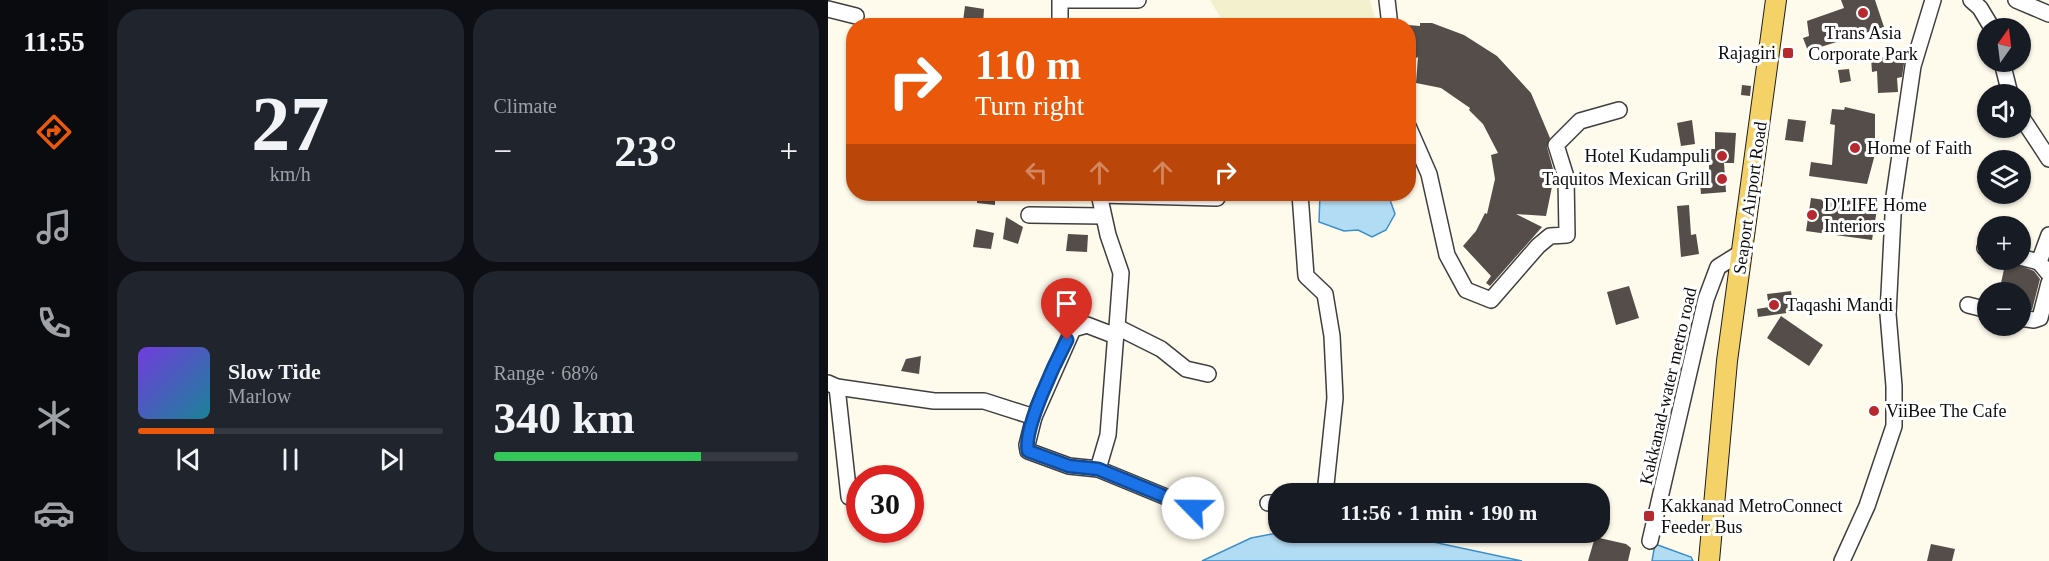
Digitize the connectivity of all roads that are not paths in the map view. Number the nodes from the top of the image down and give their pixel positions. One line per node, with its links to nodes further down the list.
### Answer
1 (1060, 0): 12 (street)
2 (1067, 0): 3 (street)
3 (1138, 0)
4 (1387, 0): 13 (street)
5 (1776, 0): 24 (main road, Seaport Airport Road)
6 (1933, 0): 42 (street)
7 (1971, 0): 14 (street)
8 (2016, 0): 10 (street)
9 (828, 9): 11 (street)
10 (2049, 14)
11 (856, 16)
12 (1060, 18)
13 (1389, 18)
14 (1986, 18)
15 (1618, 110): 17 (street)
16 (2031, 132): 18 (street)
17 (1416, 144)
18 (2049, 159)
19 (1100, 201): 22 (street)
20 (1301, 201): 38 (street)
21 (1029, 215): 22 (street)
22 (1103, 216): 32 (street)
23 (2049, 235): 26 (street)
24 (1742, 252): 40 (street, Kakkanad-water metro road); 41 (main road, Seaport Airport Road)
25 (2031, 260): 26 (street)
26 (2039, 262): 27 (street)
27 (2049, 274)
28 (2049, 283): 31 (street)
29 (1968, 305): 30 (street)
30 (1977, 307)
31 (2031, 320)
32 (1117, 329): 33 (street); 35 (street); 36 (street)
33 (1208, 374)
34 (832, 385): 35 (street); 37 (street)
35 (1034, 417): 36 (street)
36 (1098, 469): 39 (street)
37 (846, 477)
38 (1326, 483)
39 (1193, 508)
40 (1650, 541)
41 (1709, 561)
42 (1842, 561)

